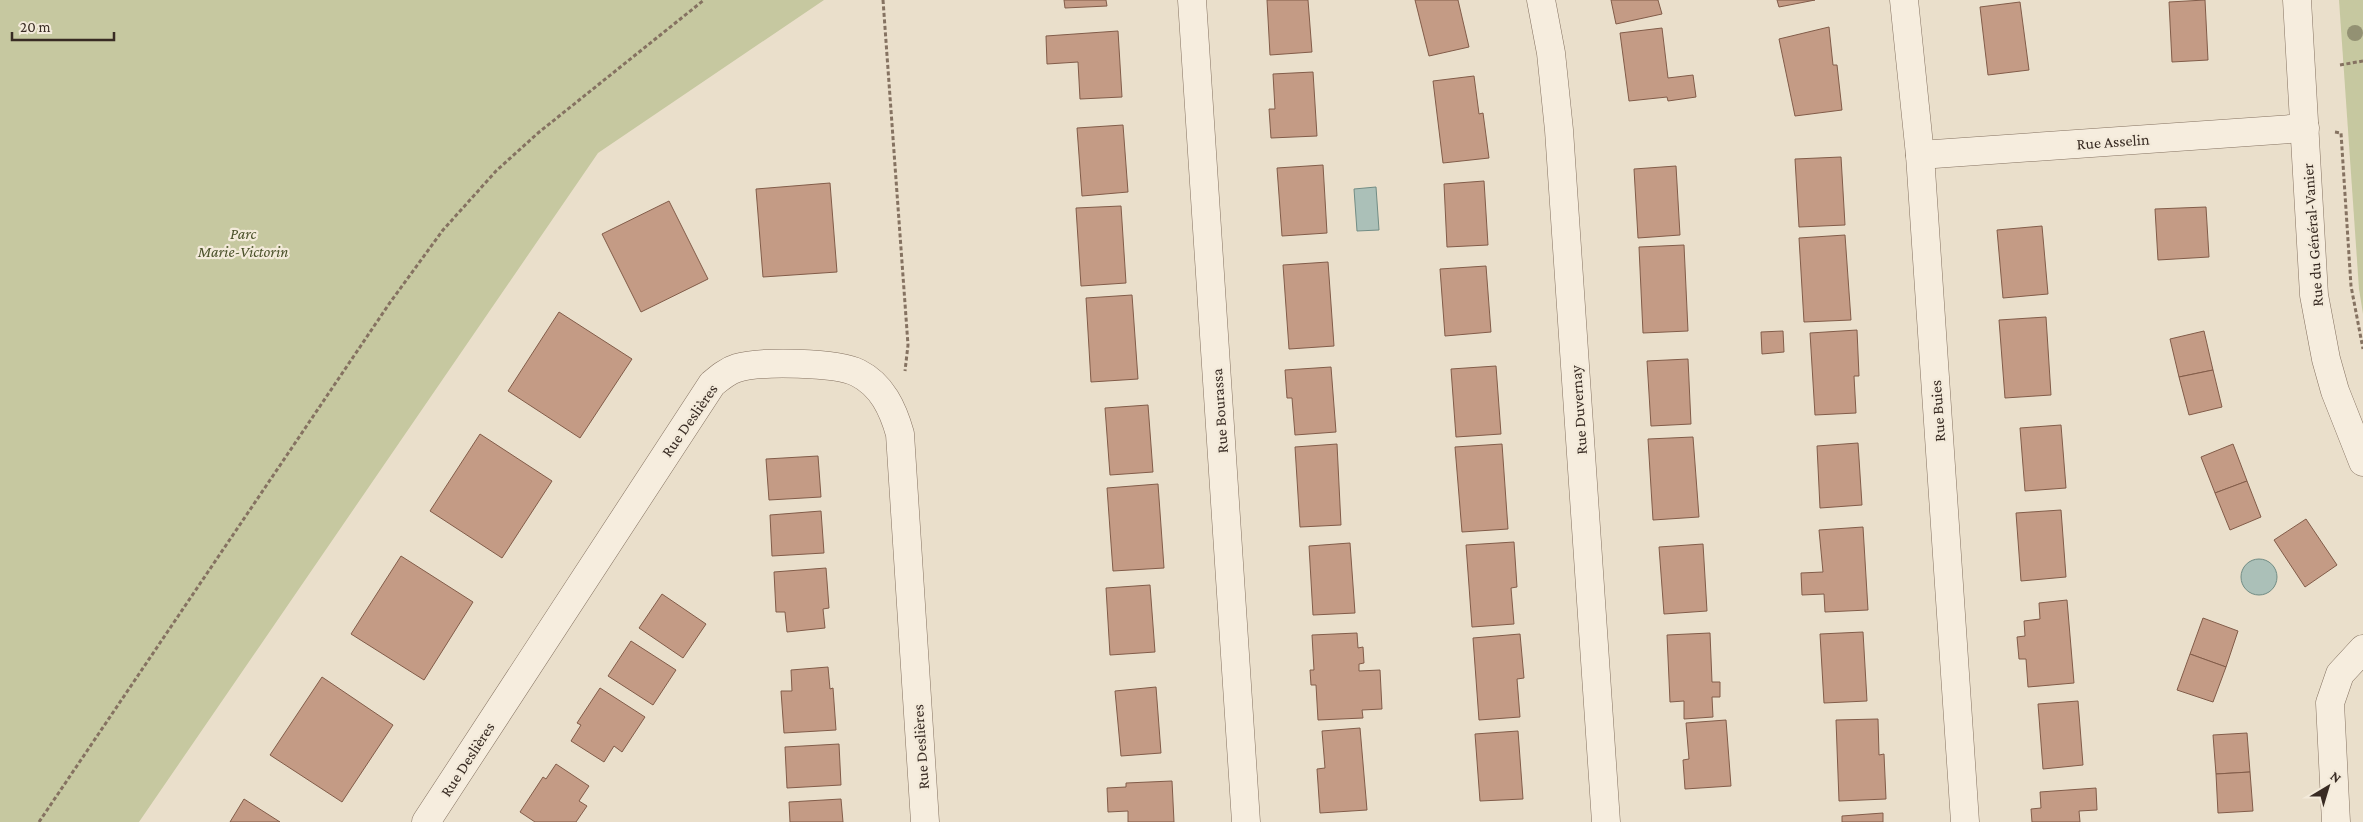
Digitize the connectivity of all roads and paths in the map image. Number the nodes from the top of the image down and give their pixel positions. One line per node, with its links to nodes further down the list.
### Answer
1 (704, 0): 16 (path)
2 (883, 0): 13 (path)
3 (1192, 0): 19 (street, Rue Bourassa)
4 (1541, 0): 20 (street, Rue Duvernay)
5 (1904, 0): 11 (street, Rue Buies)
6 (2298, 0): 9 (street, Rue du Général-Vanier)
7 (2363, 61): 8 (path)
8 (2340, 65)
9 (2305, 128): 11 (street, Rue Asselin); 14 (street, Rue du Général-Vanier)
10 (2341, 133): 12 (path)
11 (1920, 154): 21 (street, Rue Buies)
12 (2363, 350)
13 (903, 377)
14 (2363, 462)
15 (2363, 649): 22 (street)
16 (39, 822)
17 (426, 822): 18 (street, Rue Deslières)
18 (925, 822)
19 (1246, 822)
20 (1606, 822)
21 (1965, 822)
22 (2336, 822)

